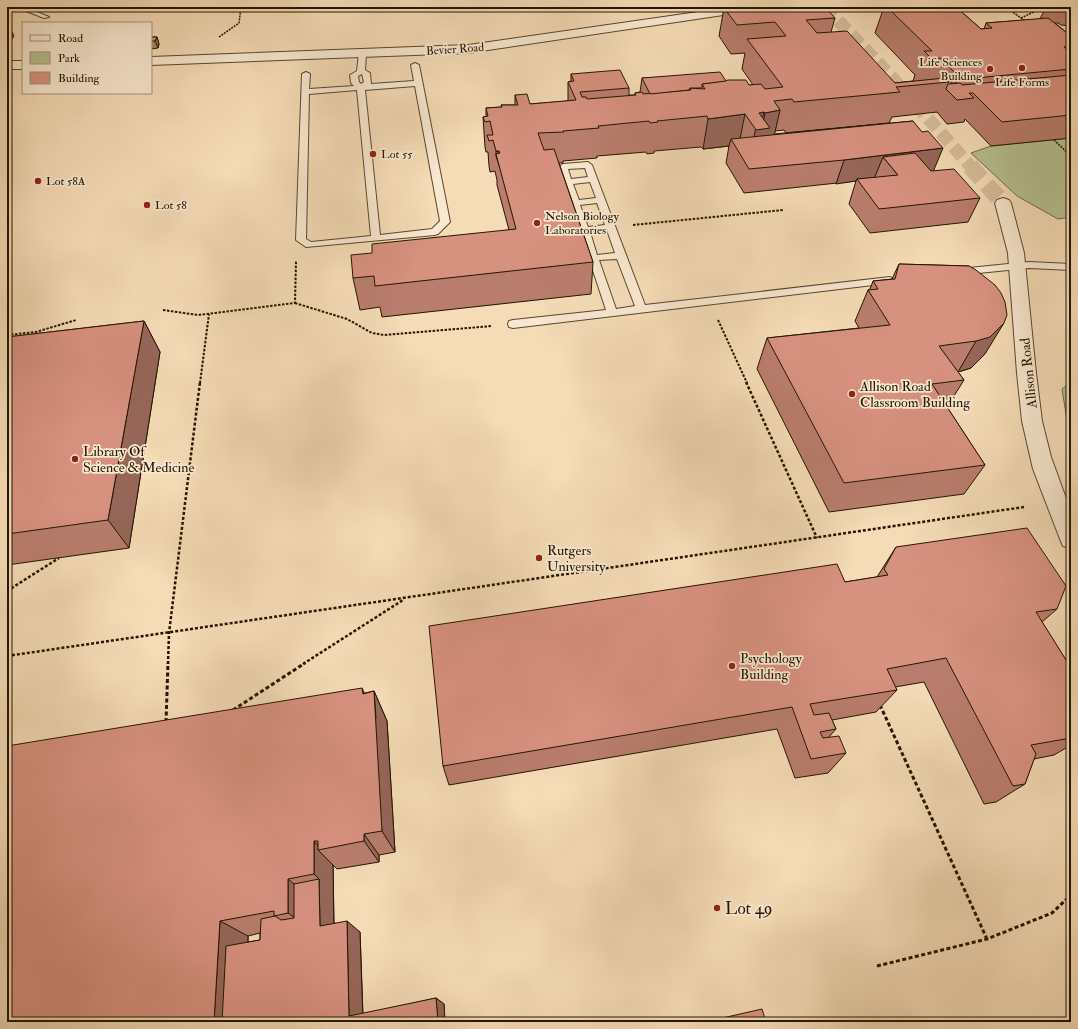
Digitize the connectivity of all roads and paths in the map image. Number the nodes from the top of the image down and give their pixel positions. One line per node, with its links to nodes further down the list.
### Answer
1 (19, 7): 6 (lane)
2 (241, 7): 9 (path)
3 (757, 7): 10 (street, Bevier Road)
4 (1006, 7): 7 (path)
5 (1044, 7): 7 (path)
6 (46, 17)
7 (1021, 18): 8 (path)
8 (1026, 23)
9 (217, 38)
10 (362, 54): 11 (street, Bevier Road); 17 (lane)
11 (152, 61)
12 (7, 65): 13 (street)
13 (22, 65)
14 (415, 65): 16 (lane)
15 (306, 74): 18 (lane)
16 (419, 83): 17 (lane); 29 (lane)
17 (361, 88): 18 (lane); 29 (lane)
18 (306, 92): 29 (lane)
19 (1054, 140): 20 (path)
20 (1071, 156)
21 (593, 179): 22 (lane); 22 (lane); 23 (lane)
22 (568, 182): 24 (lane)
23 (602, 200): 24 (lane); 27 (lane)
24 (575, 203): 28 (lane)
25 (1003, 203): 33 (street, Allison Road)
26 (783, 210): 27 (path)
27 (611, 227): 28 (lane); 31 (lane)
28 (584, 230): 32 (lane)
29 (376, 238)
30 (296, 255): 37 (path)
31 (622, 255): 32 (lane); 38 (lane)
32 (594, 258): 40 (lane)
33 (1018, 265): 34 (lane); 35 (lane); 48 (street, Allison Road)
34 (1071, 266)
35 (950, 273)
36 (902, 279): 38 (lane)
37 (295, 303): 42 (path); 44 (path)
38 (642, 309): 40 (lane)
39 (163, 310): 42 (path)
40 (612, 313): 44 (lane)
41 (715, 313): 47 (path)
42 (209, 314): 52 (path)
43 (76, 320): 45 (path)
44 (513, 324)
45 (7, 335)
46 (1024, 507): 47 (path)
47 (817, 538): 51 (path)
48 (1071, 539)
49 (59, 558): 50 (path)
50 (7, 591)
51 (405, 598): 52 (path); 55 (path)
52 (169, 633): 53 (path); 56 (path)
53 (7, 656)
54 (877, 698): 58 (path)
55 (231, 711)
56 (166, 723)
57 (1071, 896): 58 (path)
58 (986, 939): 59 (path)
59 (877, 966)

